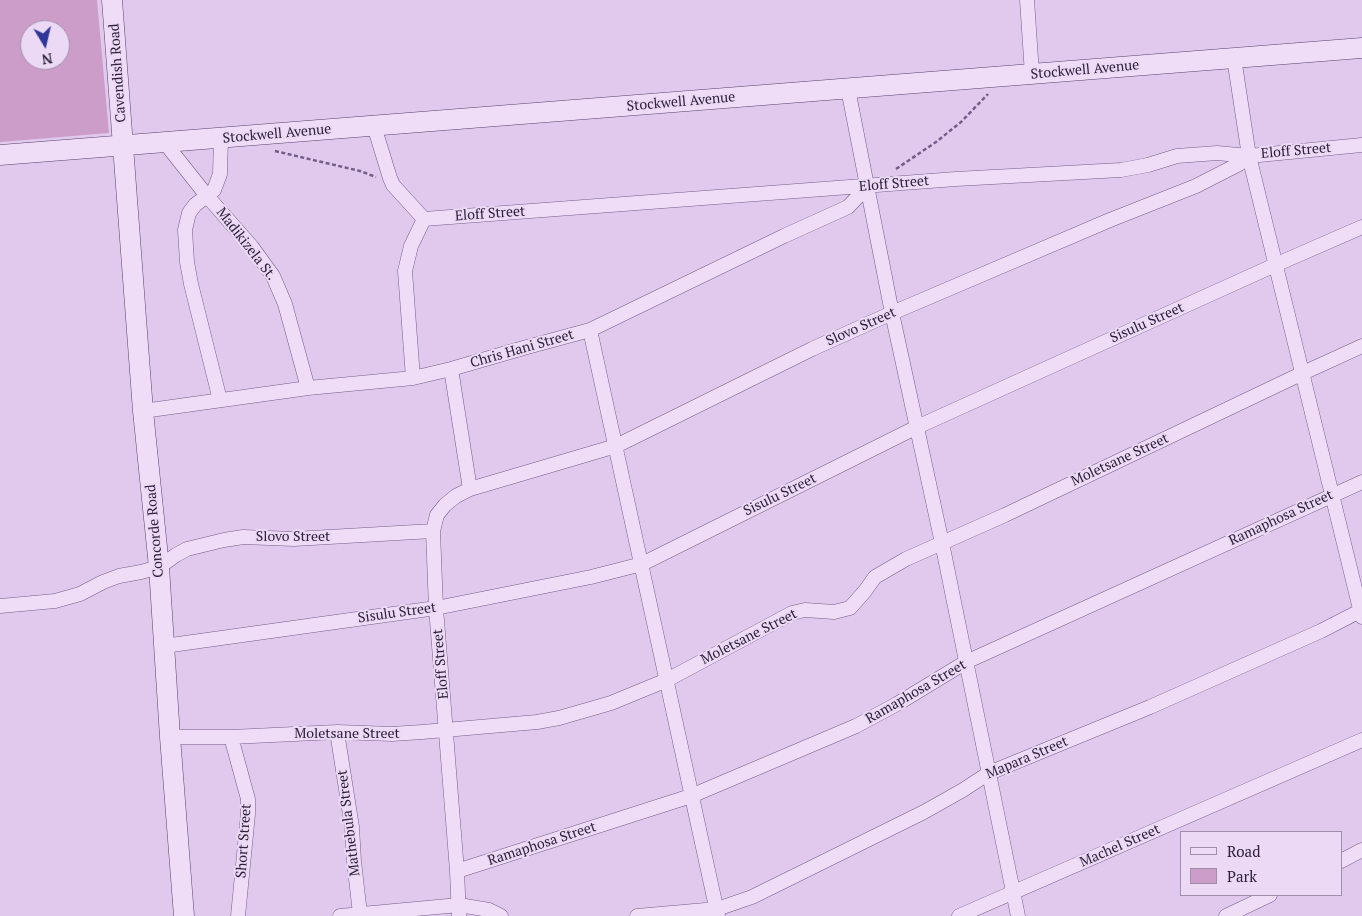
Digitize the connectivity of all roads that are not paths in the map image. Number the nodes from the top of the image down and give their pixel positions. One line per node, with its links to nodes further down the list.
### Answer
1 (112, 0): 11 (street, Cavendish Road)
2 (1027, 0): 5 (street)
3 (1362, 48): 4 (street, Stockwell Avenue)
4 (1234, 58): 5 (street, Stockwell Avenue); 13 (street)
5 (1032, 74): 6 (street, Stockwell Avenue)
6 (848, 88): 7 (street, Stockwell Avenue); 14 (street)
7 (374, 126): 8 (street, Stockwell Avenue); 16 (street)
8 (221, 138): 9 (street, Stockwell Avenue); 15 (street)
9 (165, 143): 11 (street, Stockwell Avenue); 15 (street, Madikizela St.)
10 (1362, 145): 13 (street, Eloff Street)
11 (124, 146): 12 (street, Stockwell Avenue); 27 (street, Concorde Road)
12 (0, 156)
13 (1249, 156): 14 (street, Eloff Street); 18 (street); 19 (street, Slovo Street)
14 (867, 187): 16 (street, Eloff Street); 19 (street); 20 (street, Chris Hani Street)
15 (207, 196): 25 (street, Madikizela St.); 26 (street)
16 (424, 219): 24 (street)
17 (1362, 227): 18 (street, Sisulu Street)
18 (1275, 265): 23 (street); 28 (street, Sisulu Street)
19 (892, 312): 28 (street); 29 (street, Slovo Street)
20 (590, 330): 22 (street, Chris Hani Street); 29 (street)
21 (1362, 346): 23 (street, Moletsane Street)
22 (452, 370): 24 (street, Chris Hani Street); 31 (street)
23 (1303, 373): 32 (street); 34 (street, Moletsane Street)
24 (413, 378): 25 (street, Chris Hani Street)
25 (308, 388): 26 (street, Chris Hani Street)
26 (220, 400): 27 (street, Chris Hani Street)
27 (143, 411): 36 (street, Concorde Road)
28 (917, 427): 34 (street); 35 (street, Sisulu Street)
29 (616, 446): 31 (street, Slovo Street); 35 (street)
30 (1362, 482): 32 (street, Ramaphosa Street)
31 (470, 489): 33 (street, Eloff Street)
32 (1331, 494): 39 (street); 41 (street, Ramaphosa Street)
33 (433, 531): 36 (street, Slovo Street); 38 (street, Eloff Street)
34 (942, 543): 41 (street); 42 (street, Moletsane Street)
35 (642, 564): 38 (street, Sisulu Street); 42 (street)
36 (159, 567): 37 (street, Slovo Street); 40 (street, Concorde Road)
37 (0, 606)
38 (436, 608): 40 (street, Sisulu Street); 43 (street, Eloff Street)
39 (1362, 612): 48 (street, Mapara Street)
40 (164, 646): 45 (street, Concorde Road)
41 (966, 662): 48 (street); 49 (street, Ramaphosa Street)
42 (667, 680): 43 (street, Moletsane Street); 49 (street)
43 (446, 730): 44 (street, Moletsane Street); 52 (street, Eloff Street)
44 (337, 732): 46 (street, Moletsane Street); 57 (street, Mathebula Street)
45 (170, 737): 46 (street, Moletsane Street); 59 (street, Concorde Road)
46 (231, 737): 60 (street, Short Street)
47 (1362, 740): 53 (street, Machel Street)
48 (989, 773): 53 (street); 56 (street, Mapara Street)
49 (691, 796): 52 (street, Ramaphosa Street); 56 (street)
50 (1362, 850): 51 (street)
51 (1342, 860)
52 (457, 870): 55 (street, Eloff Street)
53 (1014, 892): 64 (street, Machel Street); 65 (street)
54 (1268, 896): 66 (street)
55 (459, 910): 57 (street); 62 (street)
56 (718, 912): 58 (street, Mapara Street)
57 (360, 914): 61 (street)
58 (656, 915): 63 (street, Mapara Street)
59 (184, 916)
60 (238, 916)
61 (340, 916)
62 (501, 916)
63 (637, 916)
64 (960, 916)
65 (1018, 916)
66 (1226, 916)

